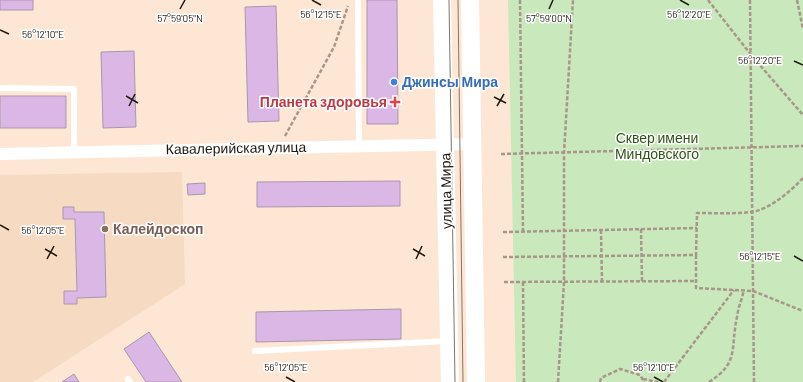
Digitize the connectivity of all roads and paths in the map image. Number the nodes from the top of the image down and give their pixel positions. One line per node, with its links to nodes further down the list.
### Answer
1 (350, 0): 14 (path)
2 (358, 0): 16 (lane)
3 (442, 0): 17 (main road, улица Мира)
4 (470, 0): 15 (main road, улица Мира)
5 (520, 0): 24 (path)
6 (573, 0): 21 (path)
7 (708, 0): 11 (path)
8 (750, 0): 11 (path)
9 (797, 0): 10 (path)
10 (803, 29)
11 (752, 56): 13 (path); 19 (path)
12 (0, 88): 20 (lane)
13 (803, 116)
14 (285, 137)
15 (472, 144): 17 (street, Кавалерийская улица); 52 (main road, улица Мира)
16 (360, 145): 17 (street, Кавалерийская улица); 20 (street, Кавалерийская улица)
17 (445, 145): 48 (main road, улица Мира)
18 (803, 146): 19 (path)
19 (752, 148): 21 (path); 26 (path)
20 (74, 152): 22 (street, Кавалерийская улица)
21 (564, 153): 24 (path); 30 (path)
22 (0, 154)
23 (501, 154): 24 (path)
24 (522, 154): 32 (path)
25 (803, 178): 26 (path)
26 (752, 212): 27 (path); 46 (path)
27 (697, 228): 28 (path); 33 (path)
28 (641, 229): 29 (path); 36 (path)
29 (601, 230): 30 (path); 35 (path)
30 (564, 231): 32 (path); 34 (path)
31 (503, 232): 32 (path)
32 (523, 232)
33 (696, 255): 36 (path); 39 (path)
34 (564, 256): 35 (path); 37 (path); 42 (path)
35 (602, 256): 36 (path); 43 (path)
36 (642, 256): 38 (path)
37 (503, 257)
38 (642, 281): 39 (path); 43 (path)
39 (696, 281): 44 (path)
40 (504, 282): 41 (path)
41 (523, 282): 42 (path); 53 (path)
42 (564, 282): 43 (path); 54 (path)
43 (602, 282)
44 (734, 290): 45 (path); 57 (path)
45 (744, 290): 46 (path); 58 (path)
46 (753, 291): 47 (path); 59 (path)
47 (803, 311)
48 (449, 341): 49 (lane); 51 (main road, улица Мира)
49 (255, 351)
50 (643, 380): 55 (path); 56 (path)
51 (450, 382)
52 (476, 382)
53 (524, 382)
54 (558, 382)
55 (600, 382)
56 (658, 382)
57 (664, 382)
58 (709, 382)
59 (754, 382)

